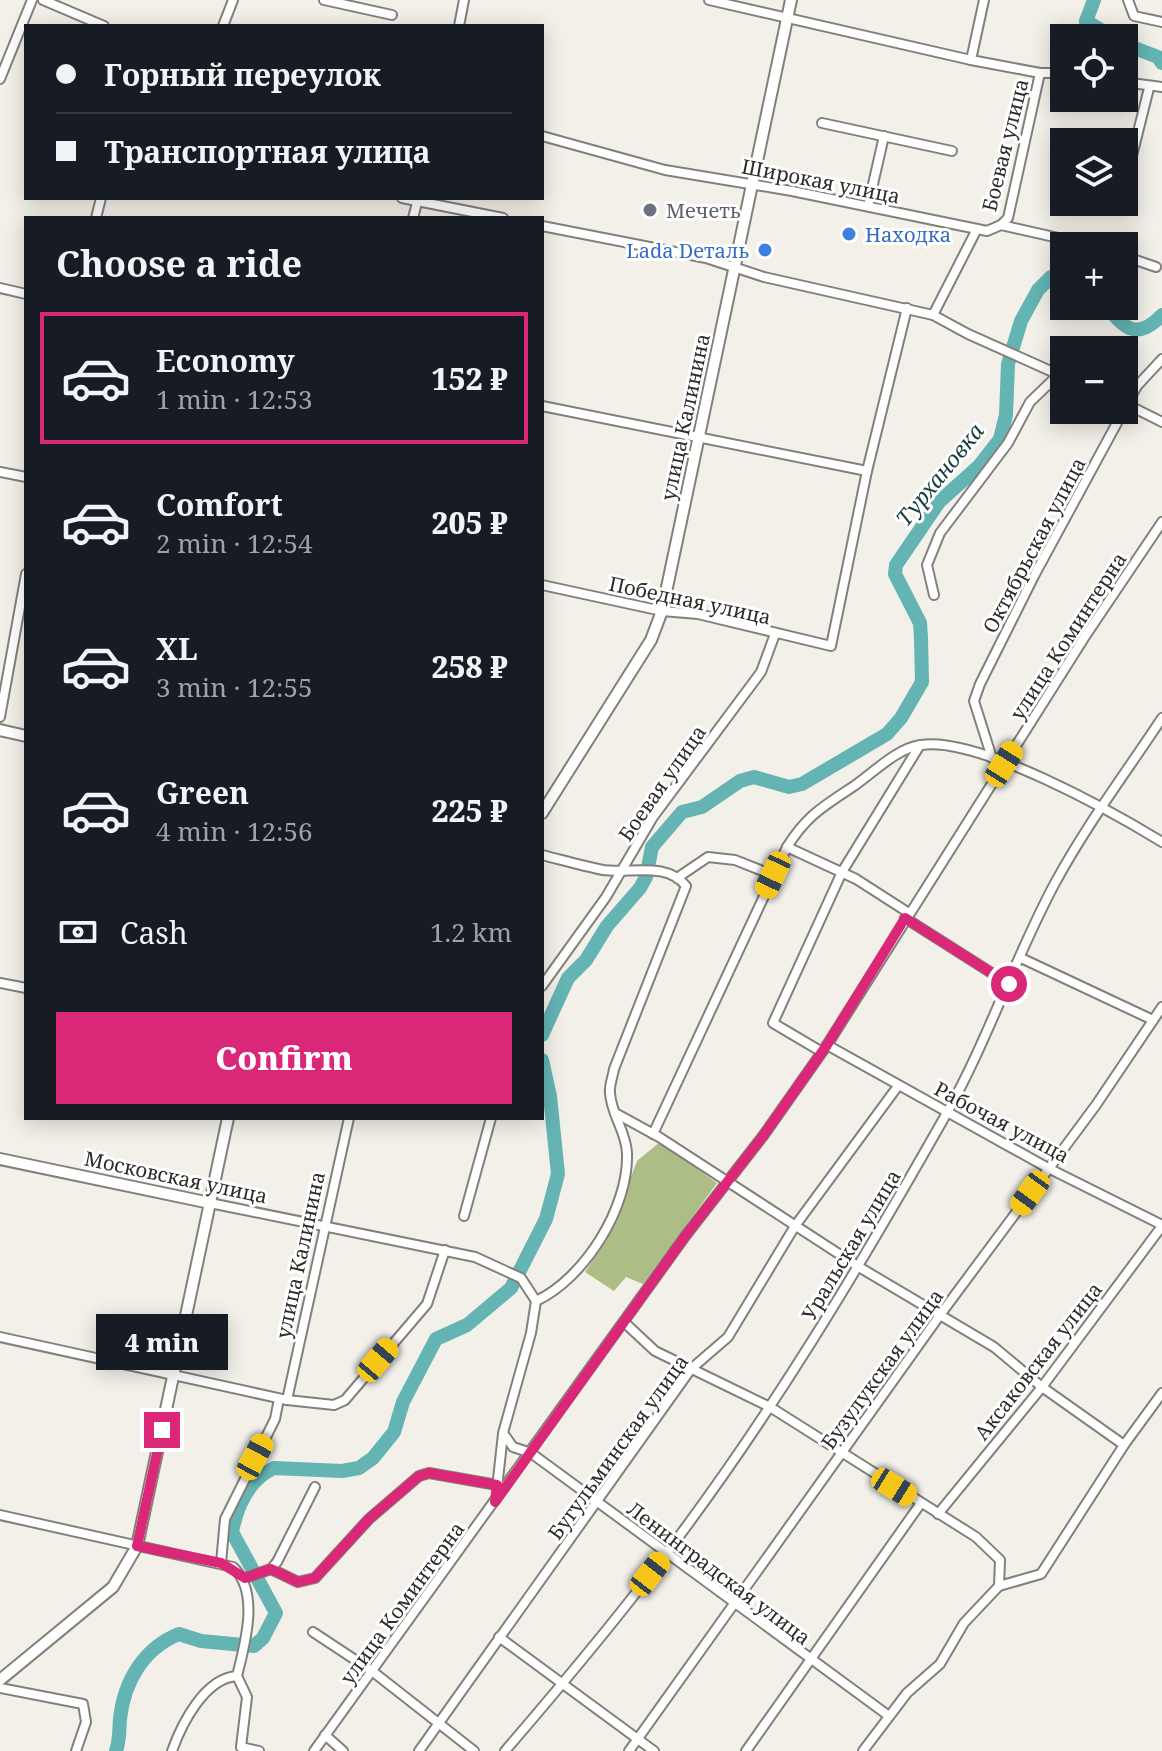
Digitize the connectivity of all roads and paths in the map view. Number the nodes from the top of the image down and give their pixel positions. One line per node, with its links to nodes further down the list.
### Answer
1 (32, 0): 19 (street)
2 (43, 0): 13 (street)
3 (233, 0): 14 (street)
4 (324, 0): 10 (street)
5 (464, 0): 15 (street)
6 (709, 0): 11 (street)
7 (791, 0): 11 (main road, улица Калинина)
8 (984, 0): 16 (street)
9 (1128, 0): 12 (street)
10 (392, 15)
11 (787, 18): 16 (street); 28 (main road, улица Калинина)
12 (1162, 22)
13 (99, 24)
14 (224, 24)
15 (459, 24)
16 (971, 60): 17 (street)
17 (1040, 73): 18 (street); 32 (street, Боевая улица)
18 (1050, 73)
19 (0, 79)
20 (1138, 85): 22 (street)
21 (1162, 87): 22 (street)
22 (1149, 88): 24 (street)
23 (822, 123): 25 (street)
24 (1138, 132)
25 (884, 136): 27 (street); 30 (street)
26 (544, 137): 28 (street, Широкая улица)
27 (952, 151)
28 (753, 183): 30 (street, Широкая улица); 38 (main road, улица Калинина)
29 (418, 200): 31 (street)
30 (868, 206): 34 (street, Широкая улица)
31 (494, 216)
32 (1001, 225): 34 (street, Широкая улица); 35 (street, Широкая улица)
33 (544, 226): 38 (street)
34 (977, 229): 42 (street, Боевая улица)
35 (1050, 236)
36 (1138, 261): 37 (street)
37 (1156, 267)
38 (734, 269): 41 (street); 51 (main road, улица Калинина)
39 (0, 288): 40 (street)
40 (24, 294)
41 (907, 308): 42 (street); 52 (street)
42 (933, 315): 44 (street)
43 (1162, 359): 46 (street, Октябрьская улица)
44 (1050, 371)
45 (1050, 385): 58 (street)
46 (1138, 385)
47 (544, 406): 51 (street)
48 (1138, 410): 49 (street)
49 (1162, 422)
50 (1115, 424): 66 (street, Октябрьская улица)
51 (699, 439): 52 (street); 59 (main road, улица Калинина)
52 (867, 471): 60 (street, Победная улица)
53 (0, 472): 54 (street)
54 (24, 477)
55 (1162, 522): 67 (street, улица Коминтерна)
56 (24, 585): 61 (street)
57 (544, 585): 59 (street, Победная улица)
58 (934, 595)
59 (662, 611): 60 (street, Победная улица); 69 (main road, улица Калинина)
60 (775, 634): 73 (street, Боевая улица)
61 (0, 717)
62 (1162, 718): 68 (street, Уральская улица)
63 (0, 730): 64 (main road)
64 (24, 736)
65 (921, 745): 66 (street); 71 (street); 74 (street)
66 (992, 758): 67 (street)
67 (1004, 764): 68 (street); 77 (street, улица Коминтерна)
68 (1100, 804): 70 (street); 78 (street, Уральская улица)
69 (544, 810)
70 (1162, 842)
71 (787, 847): 74 (street); 75 (street)
72 (544, 855): 73 (street)
73 (624, 869): 76 (street); 80 (street, Боевая улица)
74 (842, 872): 77 (street); 85 (street, Рабочая улица)
75 (773, 875): 76 (street); 92 (street)
76 (677, 878): 88 (street)
77 (907, 915): 81 (street); 85 (street, улица Коминтерна)
78 (1021, 958): 81 (street, Уральская улица); 84 (street)
79 (0, 983): 82 (street)
80 (544, 983)
81 (1009, 984): 87 (street, Уральская улица)
82 (24, 988)
83 (1162, 1007): 84 (street, Бузулукская улица)
84 (1153, 1020): 94 (street, Бузулукская улица)
85 (824, 1049): 86 (street, Рабочая улица); 95 (street, улица Коминтерна)
86 (898, 1086): 87 (street, Рабочая улица); 99 (street, Бугульминская улица)
87 (947, 1113): 94 (street, Рабочая улица); 102 (street, Уральская улица)
88 (617, 1114): 92 (street); 103 (street)
89 (228, 1120): 96 (main road)
90 (349, 1120): 100 (street, улица Калинина)
91 (490, 1120): 97 (street)
92 (653, 1134): 95 (street)
93 (0, 1159): 96 (main road, Московская улица)
94 (1048, 1168): 98 (street, Рабочая улица); 104 (street, Бузулукская улица)
95 (728, 1184): 99 (street); 105 (street, улица Коминтерна)
96 (210, 1203): 100 (street, Московская улица); 108 (main road)
97 (464, 1216)
98 (1162, 1225): 109 (street, Аксаковская улица)
99 (795, 1226): 102 (street); 107 (street, Бугульминская улица)
100 (325, 1227): 101 (street, Московская улица); 111 (street, улица Калинина)
101 (445, 1250): 103 (street, Московская улица); 111 (street)
102 (859, 1267): 104 (street); 112 (street, Уральская улица)
103 (536, 1301): 113 (street)
104 (940, 1315): 109 (street); 116 (street, Бузулукская улица)
105 (625, 1323): 107 (street); 115 (street, улица Коминтерна)
106 (0, 1337): 108 (street)
107 (691, 1369): 112 (street); 119 (street, Бугульминская улица)
108 (174, 1373): 111 (street); 124 (main road)
109 (1042, 1387): 114 (street); 122 (street, Аксаковская улица)
110 (1162, 1393): 114 (street)
111 (283, 1400): 126 (street, улица Калинина)
112 (770, 1407): 116 (street); 125 (street, Уральская улица)
113 (503, 1433): 115 (street); 117 (street)
114 (1124, 1445): 129 (street)
115 (531, 1453): 119 (street, Ленинградская улица); 120 (street, улица Коминтерна)
116 (841, 1454): 121 (street); 130 (street, Бузулукская улица)
117 (497, 1485): 120 (street); 127 (street)
118 (315, 1487): 127 (street)
119 (596, 1501): 125 (street, Ленинградская улица); 132 (street, Бугульминская улица)
120 (495, 1502): 134 (street, улица Коминтерна)
121 (921, 1503): 122 (street); 133 (street)
122 (938, 1514): 129 (street)
123 (0, 1515): 124 (street)
124 (137, 1546): 126 (street); 136 (main road)
125 (666, 1554): 130 (street, Ленинградская улица); 137 (street, Уральская улица)
126 (221, 1563): 128 (street)
127 (271, 1569): 128 (street)
128 (245, 1578): 135 (street)
129 (999, 1586): 139 (street)
130 (734, 1604): 133 (street, Ленинградская улица); 142 (street, Бузулукская улица)
131 (313, 1632): 134 (street)
132 (499, 1637): 137 (street); 140 (street, Бугульминская улица)
133 (809, 1660): 139 (street, Ленинградская улица); 154 (street)
134 (372, 1671): 140 (street); 141 (street, улица Коминтерна)
135 (237, 1676): 143 (street); 145 (street)
136 (0, 1680)
137 (564, 1682): 142 (street); 151 (street, Уральская улица)
138 (0, 1688): 144 (street)
139 (889, 1716): 155 (street)
140 (438, 1722): 149 (street, Бугульминская улица); 150 (street)
141 (325, 1735): 147 (street, улица Коминтерна); 148 (street)
142 (637, 1739): 152 (street, Бузулукская улица); 153 (street)
143 (240, 1749): 146 (street)
144 (76, 1751)
145 (172, 1751)
146 (259, 1751)
147 (314, 1751)
148 (343, 1751)
149 (419, 1751)
150 (474, 1751)
151 (505, 1751)
152 (629, 1751)
153 (654, 1751)
154 (746, 1751)
155 (863, 1751)

